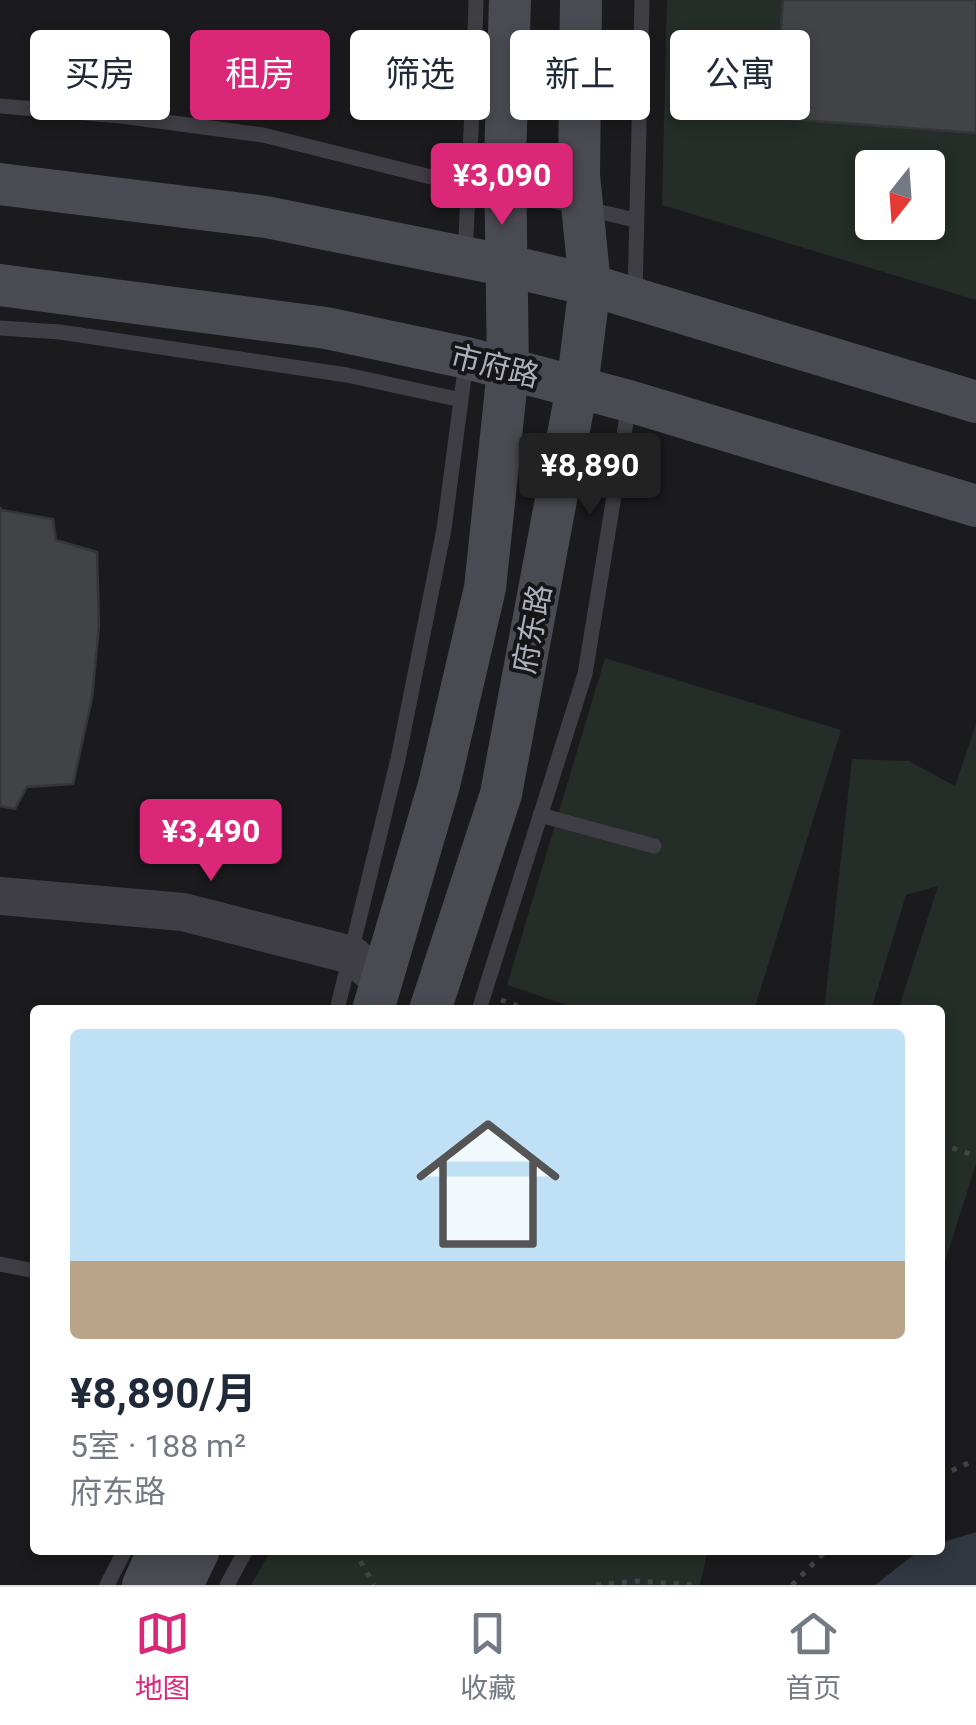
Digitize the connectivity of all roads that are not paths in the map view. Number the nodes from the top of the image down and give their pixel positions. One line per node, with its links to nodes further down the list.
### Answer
1 (476, 0): 7 (lane)
2 (510, 0): 7 (main road, 府东路)
3 (580, 0): 8 (main road, 府东路)
4 (642, 0): 9 (lane)
5 (0, 106): 7 (lane)
6 (0, 184): 10 (main road)
7 (487, 186): 8 (lane); 10 (lane); 11 (main road, 府东路)
8 (582, 206): 9 (lane); 12 (main road, 府东路)
9 (635, 220): 14 (lane)
10 (465, 257): 11 (main road)
11 (508, 266): 12 (main road); 17 (main road, 府东路)
12 (590, 285): 14 (main road); 18 (main road, 府东路)
13 (0, 286): 16 (main road, 市府路)
14 (634, 299): 21 (main road)
15 (0, 328): 19 (lane)
16 (467, 358): 17 (main road, 市府路); 19 (lane)
17 (508, 370): 18 (main road, 市府路); 26 (main road, 府东路)
18 (577, 386): 20 (main road, 市府路); 28 (main road, 府东路)
19 (461, 400): 26 (lane)
20 (629, 401): 22 (main road, 市府路); 23 (lane)
21 (976, 402)
22 (976, 506)
23 (540, 815): 24 (lane); 29 (lane)
24 (654, 846)
25 (0, 896): 26 (street)
26 (368, 982): 27 (lane)
27 (342, 1005)
28 (432, 1005)
29 (481, 1005)
30 (0, 1264): 31 (lane)
31 (30, 1270)
32 (124, 1555): 36 (lane)
33 (153, 1555): 36 (main road)
34 (197, 1555): 37 (main road)
35 (243, 1555): 38 (lane)
36 (120, 1584)
37 (182, 1585)
38 (227, 1585)

